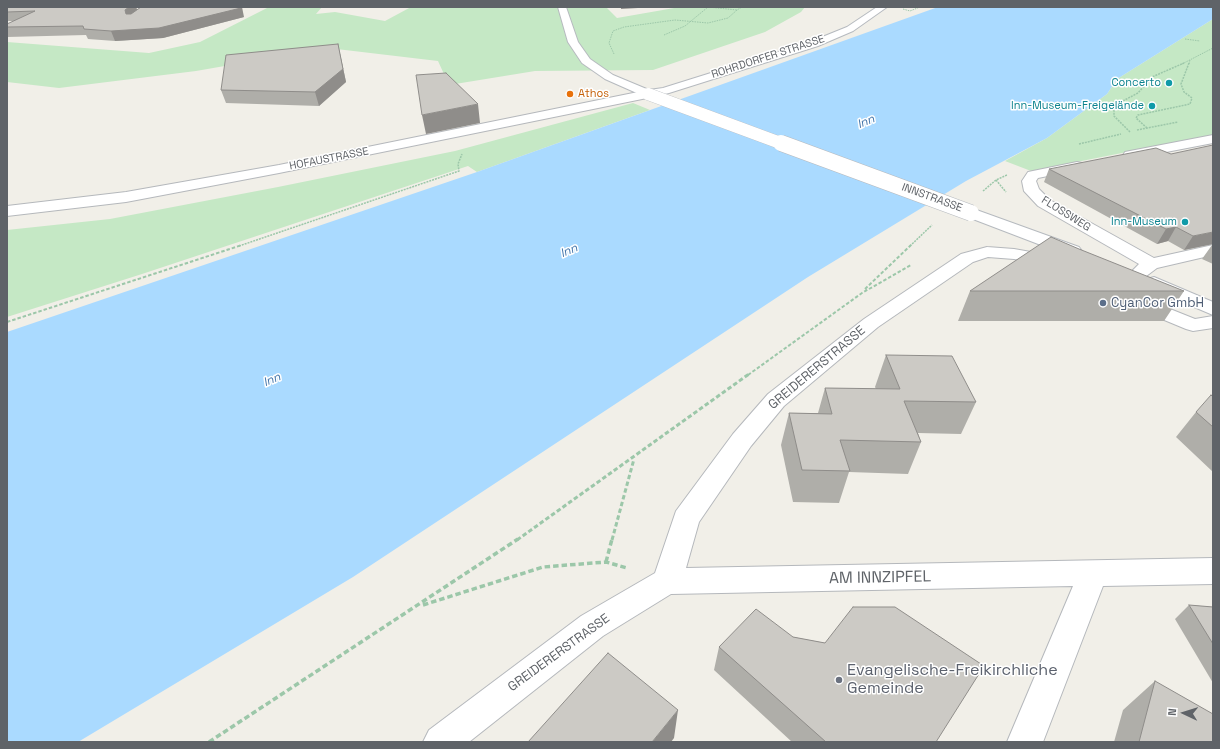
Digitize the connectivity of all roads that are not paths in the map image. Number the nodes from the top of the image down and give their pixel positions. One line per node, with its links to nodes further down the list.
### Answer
1 (562, 7): 3 (street, INNSTRASSE)
2 (883, 7): 3 (street, ROHRDORFER STRASSE)
3 (648, 94): 7 (street, HOFAUSTRASSE); 9 (street, INNSTRASSE, bridge)
4 (1213, 138): 5 (street)
5 (1115, 158)
6 (1093, 163): 10 (street, FLOSSWEG)
7 (7, 211)
8 (1213, 250): 10 (street)
9 (1091, 257)
10 (1137, 270): 13 (street)
11 (1072, 273): 17 (street, GREIDERERSTRASSE)
12 (1121, 295): 14 (street)
13 (1213, 309)
14 (1213, 322)
15 (1213, 571): 16 (street, AM INNZIPFEL)
16 (1093, 574): 17 (street, AM INNZIPFEL); 19 (street)
17 (667, 581): 18 (street, GREIDERERSTRASSE)
18 (442, 742)
19 (1025, 742)

